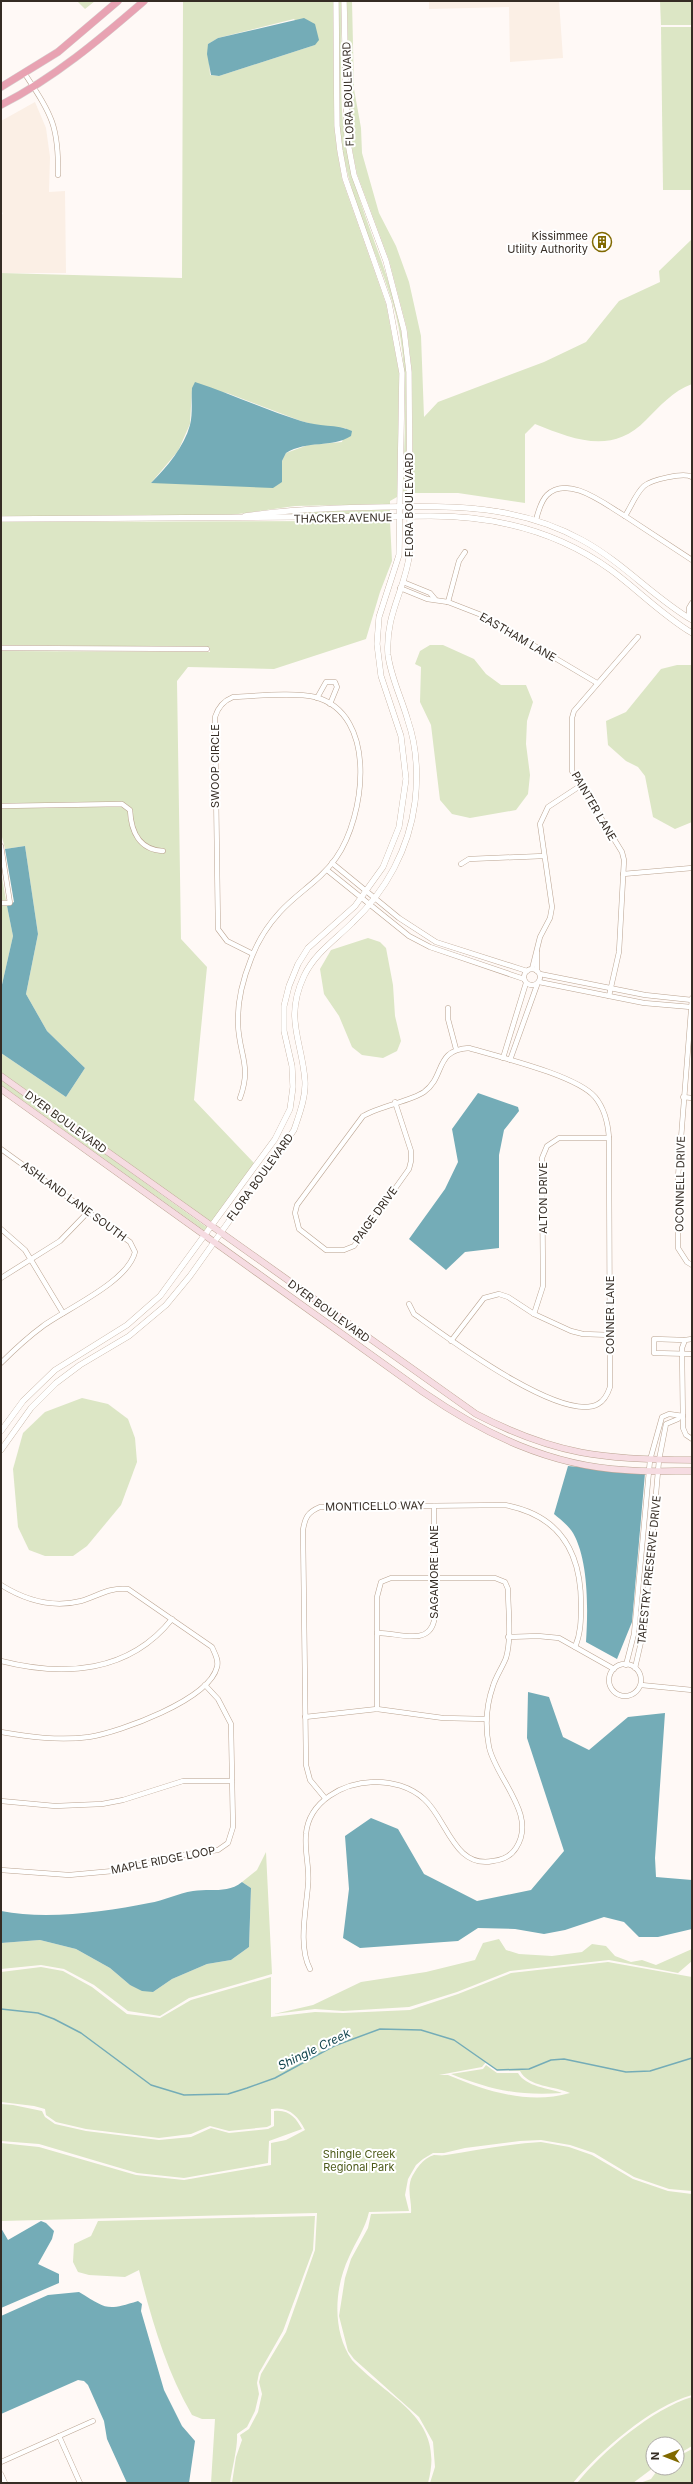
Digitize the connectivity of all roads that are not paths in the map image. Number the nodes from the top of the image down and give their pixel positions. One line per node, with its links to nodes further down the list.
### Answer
1 (118, 1): 5 (highway)
2 (144, 1): 7 (highway)
3 (336, 1): 12 (street, FLORA BOULEVARD)
4 (344, 1): 11 (street, FLORA BOULEVARD)
5 (25, 74): 6 (highway); 7 (street)
6 (1, 87)
7 (34, 88): 8 (highway); 9 (street)
8 (1, 105)
9 (58, 175)
10 (692, 476): 15 (street)
11 (410, 505): 12 (street, THACKER AVENUE); 14 (street, FLORA BOULEVARD); 18 (street, THACKER AVENUE)
12 (400, 506): 13 (street, FLORA BOULEVARD); 17 (street, THACKER AVENUE)
13 (400, 516): 14 (street, THACKER AVENUE); 17 (street, THACKER AVENUE); 48 (street, FLORA BOULEVARD)
14 (410, 516): 21 (street, FLORA BOULEVARD); 27 (street, THACKER AVENUE)
15 (625, 516): 18 (street); 20 (street)
16 (1, 519): 17 (street, THACKER AVENUE)
17 (225, 519)
18 (536, 520): 26 (street, THACKER AVENUE)
19 (465, 552): 24 (street)
20 (692, 560)
21 (403, 582): 22 (street, FLORA BOULEVARD); 23 (street, EASTHAM LANE)
22 (400, 588): 23 (street, EASTHAM LANE); 50 (street, FLORA BOULEVARD)
23 (435, 599): 24 (street, EASTHAM LANE)
24 (448, 602): 32 (street, EASTHAM LANE)
25 (692, 603): 26 (street)
26 (690, 617): 27 (street)
27 (681, 626): 28 (street, THACKER AVENUE)
28 (692, 633)
29 (638, 637): 32 (street, PAINTER LANE)
30 (1, 648): 31 (street)
31 (207, 649)
32 (597, 683): 35 (street, PAINTER LANE)
33 (318, 698): 34 (street, SWOOP CIRCLE); 34 (street); 57 (street, SWOOP CIRCLE)
34 (330, 704): 41 (street, SWOOP CIRCLE)
35 (580, 786): 39 (street); 45 (street, PAINTER LANE)
36 (1, 806): 38 (street)
37 (1, 846): 40 (street)
38 (163, 851)
39 (544, 856): 42 (street); 55 (street)
40 (2, 858): 51 (street)
41 (332, 863): 44 (street, SWOOP CIRCLE); 46 (street)
42 (461, 864)
43 (692, 868): 45 (street)
44 (327, 870): 47 (street); 57 (street, SWOOP CIRCLE)
45 (623, 874): 63 (street, PAINTER LANE)
46 (348, 875): 47 (street); 48 (street)
47 (342, 883): 49 (street)
48 (367, 891): 49 (street, FLORA BOULEVARD); 50 (street)
49 (361, 898): 52 (street); 80 (street, FLORA BOULEVARD)
50 (375, 898): 52 (street, FLORA BOULEVARD); 53 (street)
51 (1, 903)
52 (369, 905): 54 (street); 82 (street, FLORA BOULEVARD)
53 (399, 918): 54 (street); 56 (street)
54 (394, 924): 58 (street)
55 (537, 950): 59 (street); 60 (street)
56 (462, 951): 58 (street); 59 (street)
57 (253, 954): 74 (street, SWOOP CIRCLE)
58 (459, 957): 61 (street)
59 (529, 970): 60 (street); 61 (street)
60 (539, 972): 62 (street); 63 (street)
61 (525, 981): 62 (street); 69 (street)
62 (538, 983): 64 (street); 70 (street)
63 (611, 989): 64 (street, PAINTER LANE); 65 (street)
64 (609, 996): 66 (street)
65 (692, 999): 66 (street, OCONNELL DRIVE)
66 (691, 1007): 73 (street, OCONNELL DRIVE)
67 (448, 1008): 68 (street)
68 (456, 1049): 69 (street); 76 (street, PAIGE DRIVE)
69 (502, 1058): 70 (street)
70 (510, 1060): 77 (street, CONNER LANE)
71 (1, 1076): 80 (main road, DYER BOULEVARD)
72 (1, 1089): 83 (main road, DYER BOULEVARD)
73 (683, 1097): 75 (street); 86 (street, OCONNELL DRIVE)
74 (240, 1098)
75 (692, 1098)
76 (395, 1102): 76 (street, PAIGE DRIVE)
77 (609, 1138): 90 (street, ALTON DRIVE); 91 (street, CONNER LANE)
78 (1, 1149): 79 (street, ASHLAND LANE SOUTH)
79 (88, 1212): 85 (street); 89 (street, ASHLAND LANE SOUTH)
80 (211, 1227): 82 (main road, DYER BOULEVARD); 83 (street, FLORA BOULEVARD)
81 (1, 1229): 85 (street)
82 (220, 1233): 84 (street, FLORA BOULEVARD); 96 (main road, DYER BOULEVARD)
83 (206, 1236): 84 (main road, DYER BOULEVARD); 101 (street, FLORA BOULEVARD)
84 (214, 1242): 95 (main road, DYER BOULEVARD); 103 (street, FLORA BOULEVARD)
85 (31, 1258): 87 (street); 89 (street)
86 (692, 1265)
87 (1, 1278)
88 (409, 1304): 94 (street, CONNER LANE)
89 (63, 1313): 99 (street, ASHLAND LANE SOUTH)
90 (534, 1314): 91 (street); 94 (street)
91 (611, 1335): 94 (street, CONNER LANE)
92 (692, 1339): 93 (street)
93 (685, 1340): 97 (street); 97 (street)
94 (451, 1341)
95 (366, 1350): 96 (main road); 107 (main road, DYER BOULEVARD)
96 (386, 1352): 104 (main road, DYER BOULEVARD)
97 (682, 1354): 98 (street); 100 (street)
98 (692, 1354)
99 (1, 1363)
100 (681, 1416): 102 (street); 104 (street, TAPESTRY PRESERVE DRIVE); 105 (street, TAPESTRY PRESERVE DRIVE)
101 (1, 1431)
102 (692, 1439)
103 (2, 1446)
104 (650, 1460): 105 (main road, DYER BOULEVARD); 107 (street, TAPESTRY PRESERVE DRIVE)
105 (659, 1460): 106 (main road, DYER BOULEVARD); 108 (street, TAPESTRY PRESERVE DRIVE)
106 (692, 1460)
107 (650, 1471): 108 (main road, DYER BOULEVARD); 111 (street, TAPESTRY PRESERVE DRIVE)
108 (659, 1471): 109 (main road, DYER BOULEVARD); 112 (street, TAPESTRY PRESERVE DRIVE)
109 (692, 1471)
110 (434, 1506): 113 (street, SAGAMORE LANE); 120 (street, MONTICELLO WAY); 129 (street, MONTICELLO WAY)
111 (643, 1526): 112 (street); 115 (street, TAPESTRY PRESERVE DRIVE)
112 (654, 1527): 116 (street, TAPESTRY PRESERVE DRIVE)
113 (434, 1578): 118 (street); 118 (street, SAGAMORE LANE); 119 (street)
114 (1, 1585): 117 (street)
115 (637, 1598): 116 (street); 122 (street, TAPESTRY PRESERVE DRIVE)
116 (647, 1600): 123 (street, TAPESTRY PRESERVE DRIVE)
117 (172, 1619): 121 (street); 125 (street)
118 (377, 1632): 128 (street)
119 (508, 1637): 120 (street); 130 (street)
120 (575, 1647): 124 (street)
121 (1, 1661)
122 (626, 1665): 123 (street); 124 (street)
123 (635, 1668): 126 (street)
124 (614, 1669): 126 (street)
125 (205, 1685): 131 (street); 132 (street, MAPLE RIDGE LOOP)
126 (641, 1685): 127 (street)
127 (692, 1690)
128 (378, 1709): 129 (street); 130 (street)
129 (305, 1717): 133 (street, MONTICELLO WAY)
130 (486, 1719): 133 (street)
131 (1, 1732)
132 (232, 1781): 134 (street); 135 (street, MAPLE RIDGE LOOP)
133 (325, 1798): 136 (street)
134 (1, 1801)
135 (1, 1870)
136 (310, 1969)
137 (93, 2421): 138 (street)
138 (59, 2436): 139 (street); 142 (street)
139 (1, 2462)
140 (1, 2474): 141 (street)
141 (5, 2483)
142 (80, 2483)

